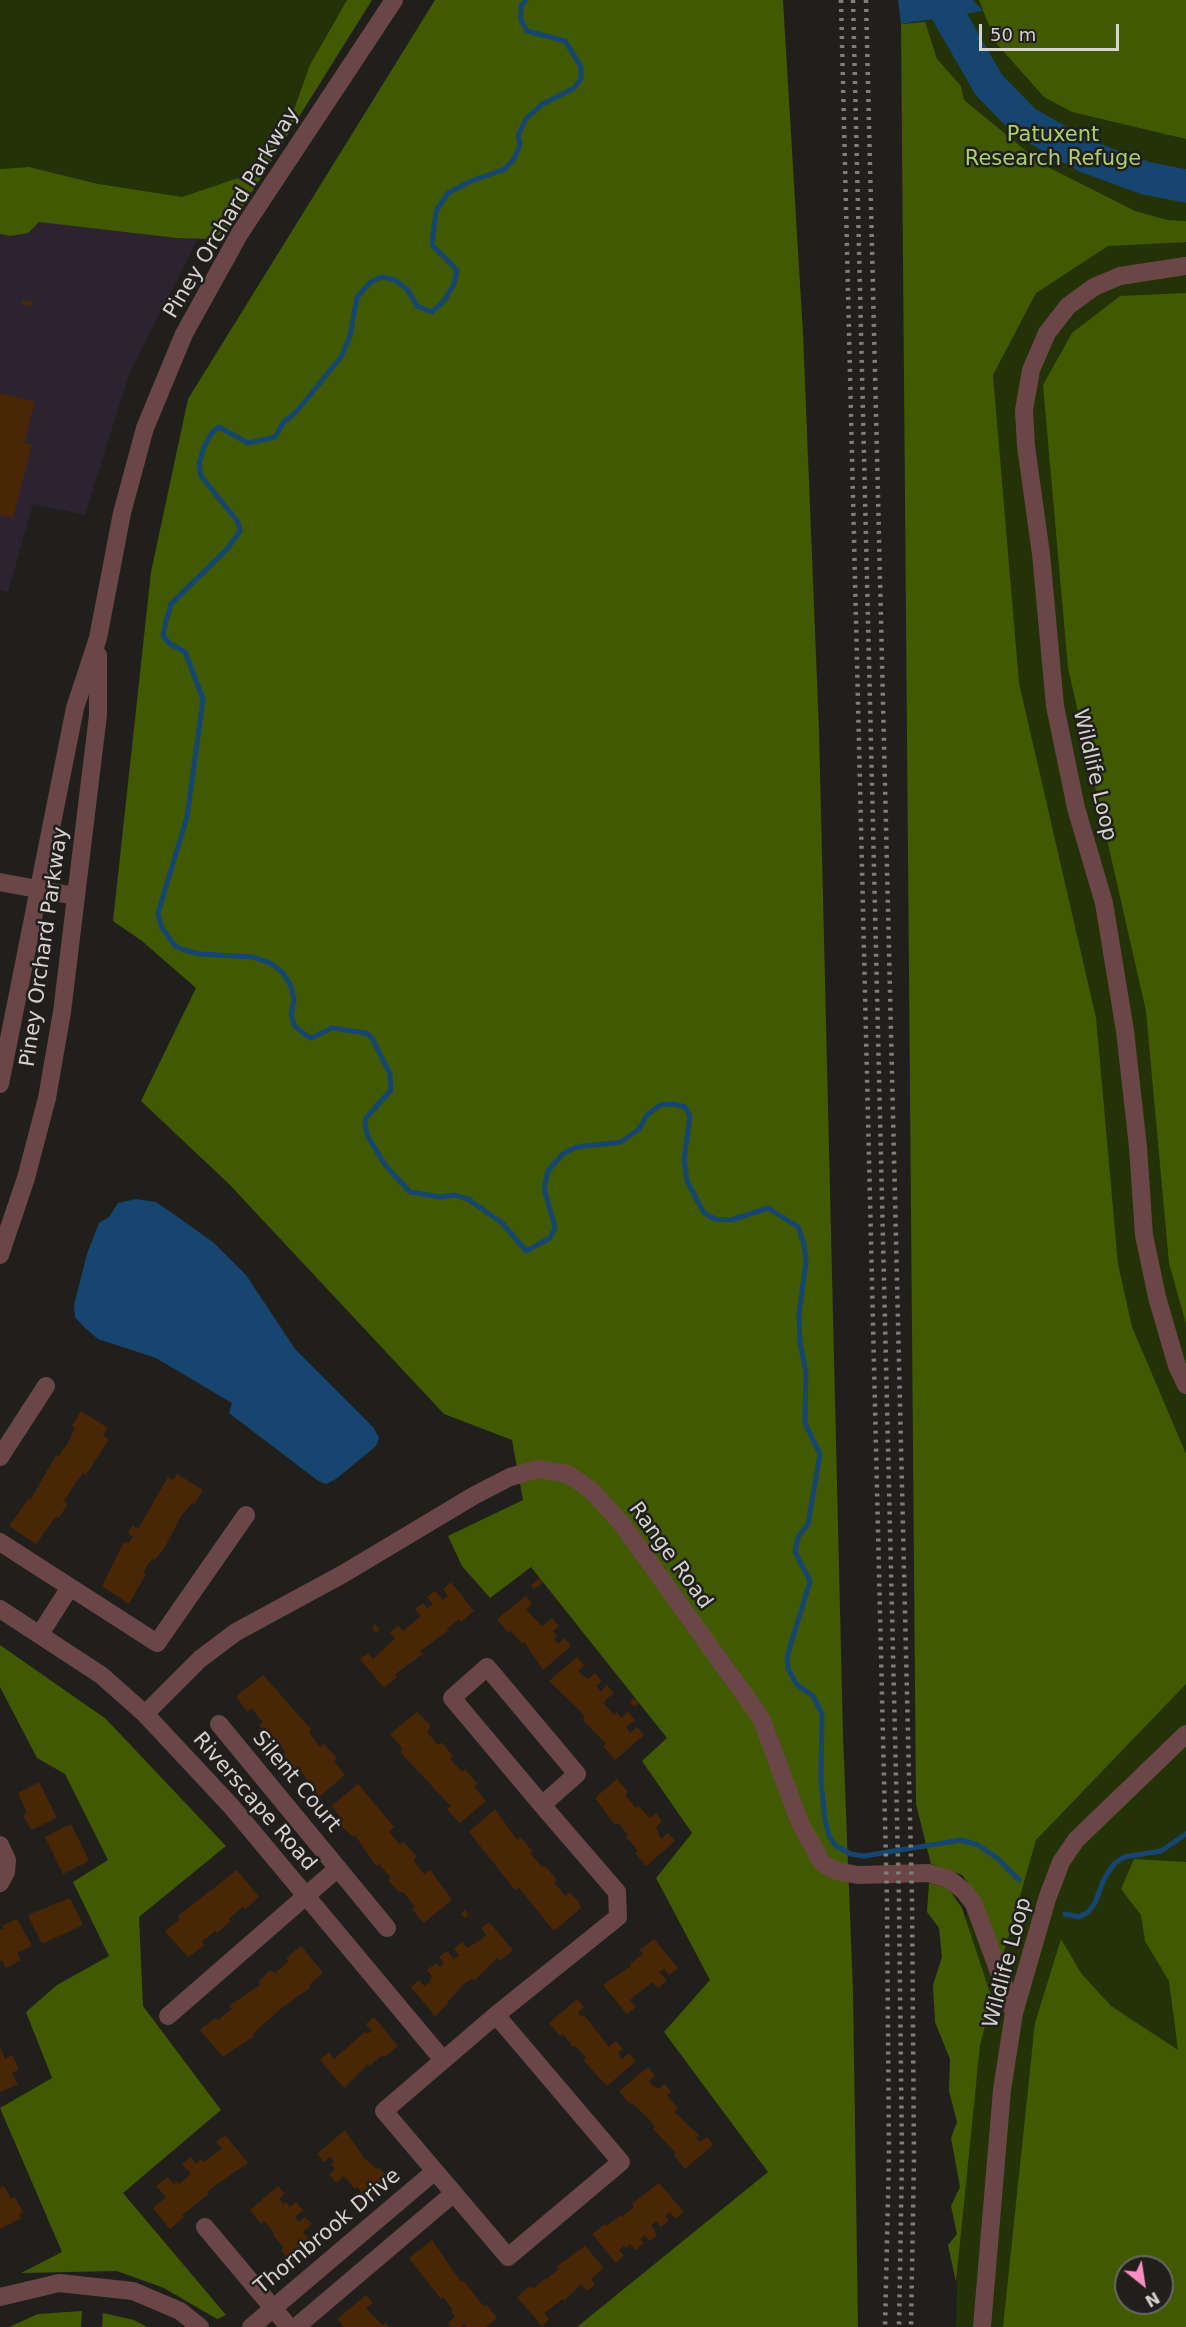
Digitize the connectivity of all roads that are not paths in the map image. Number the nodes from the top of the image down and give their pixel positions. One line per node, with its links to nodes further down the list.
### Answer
1 (394, 0): 3 (street, Piney Orchard Parkway)
2 (1186, 266): 9 (street, Wildlife Loop)
3 (98, 638): 5 (street, Piney Orchard Parkway); 6 (street, Piney Orchard Parkway)
4 (0, 882): 5 (street)
5 (38, 890): 6 (street); 7 (street, Piney Orchard Parkway)
6 (75, 896): 8 (street, Piney Orchard Parkway)
7 (0, 1084)
8 (0, 1255)
9 (1186, 1384)
10 (46, 1386): 11 (street)
11 (0, 1456)
12 (246, 1515): 14 (street)
13 (0, 1542): 14 (street)
14 (70, 1587): 16 (street)
15 (0, 1609): 16 (street, Riverscape Road)
16 (40, 1634): 17 (street, Riverscape Road)
17 (145, 1714): 24 (street, Riverscape Road); 26 (street, Range Road)
18 (219, 1724): 22 (street, Silent Court)
19 (1186, 1734): 26 (street, Wildlife Loop)
20 (542, 1805): 20 (street); 27 (street)
21 (0, 1845): 23 (street)
22 (338, 1868): 24 (street); 25 (street, Silent Court)
23 (0, 1883)
24 (306, 1896): 28 (street); 29 (street, Riverscape Road)
25 (387, 1928)
26 (1014, 2013): 39 (street, Wildlife Loop)
27 (496, 2015): 29 (street, Thornbrook Drive); 31 (street, Thornbrook Drive)
28 (168, 2016)
29 (443, 2060): 30 (street, Thornbrook Drive)
30 (435, 2171): 31 (street, Thornbrook Drive); 34 (street, Thornbrook Drive)
31 (454, 2193): 38 (street)
32 (205, 2227): 34 (street)
33 (0, 2297): 35 (street)
34 (273, 2308): 36 (street, Thornbrook Drive); 37 (street)
35 (200, 2327)
36 (251, 2327)
37 (290, 2327)
38 (296, 2327)
39 (982, 2327)

